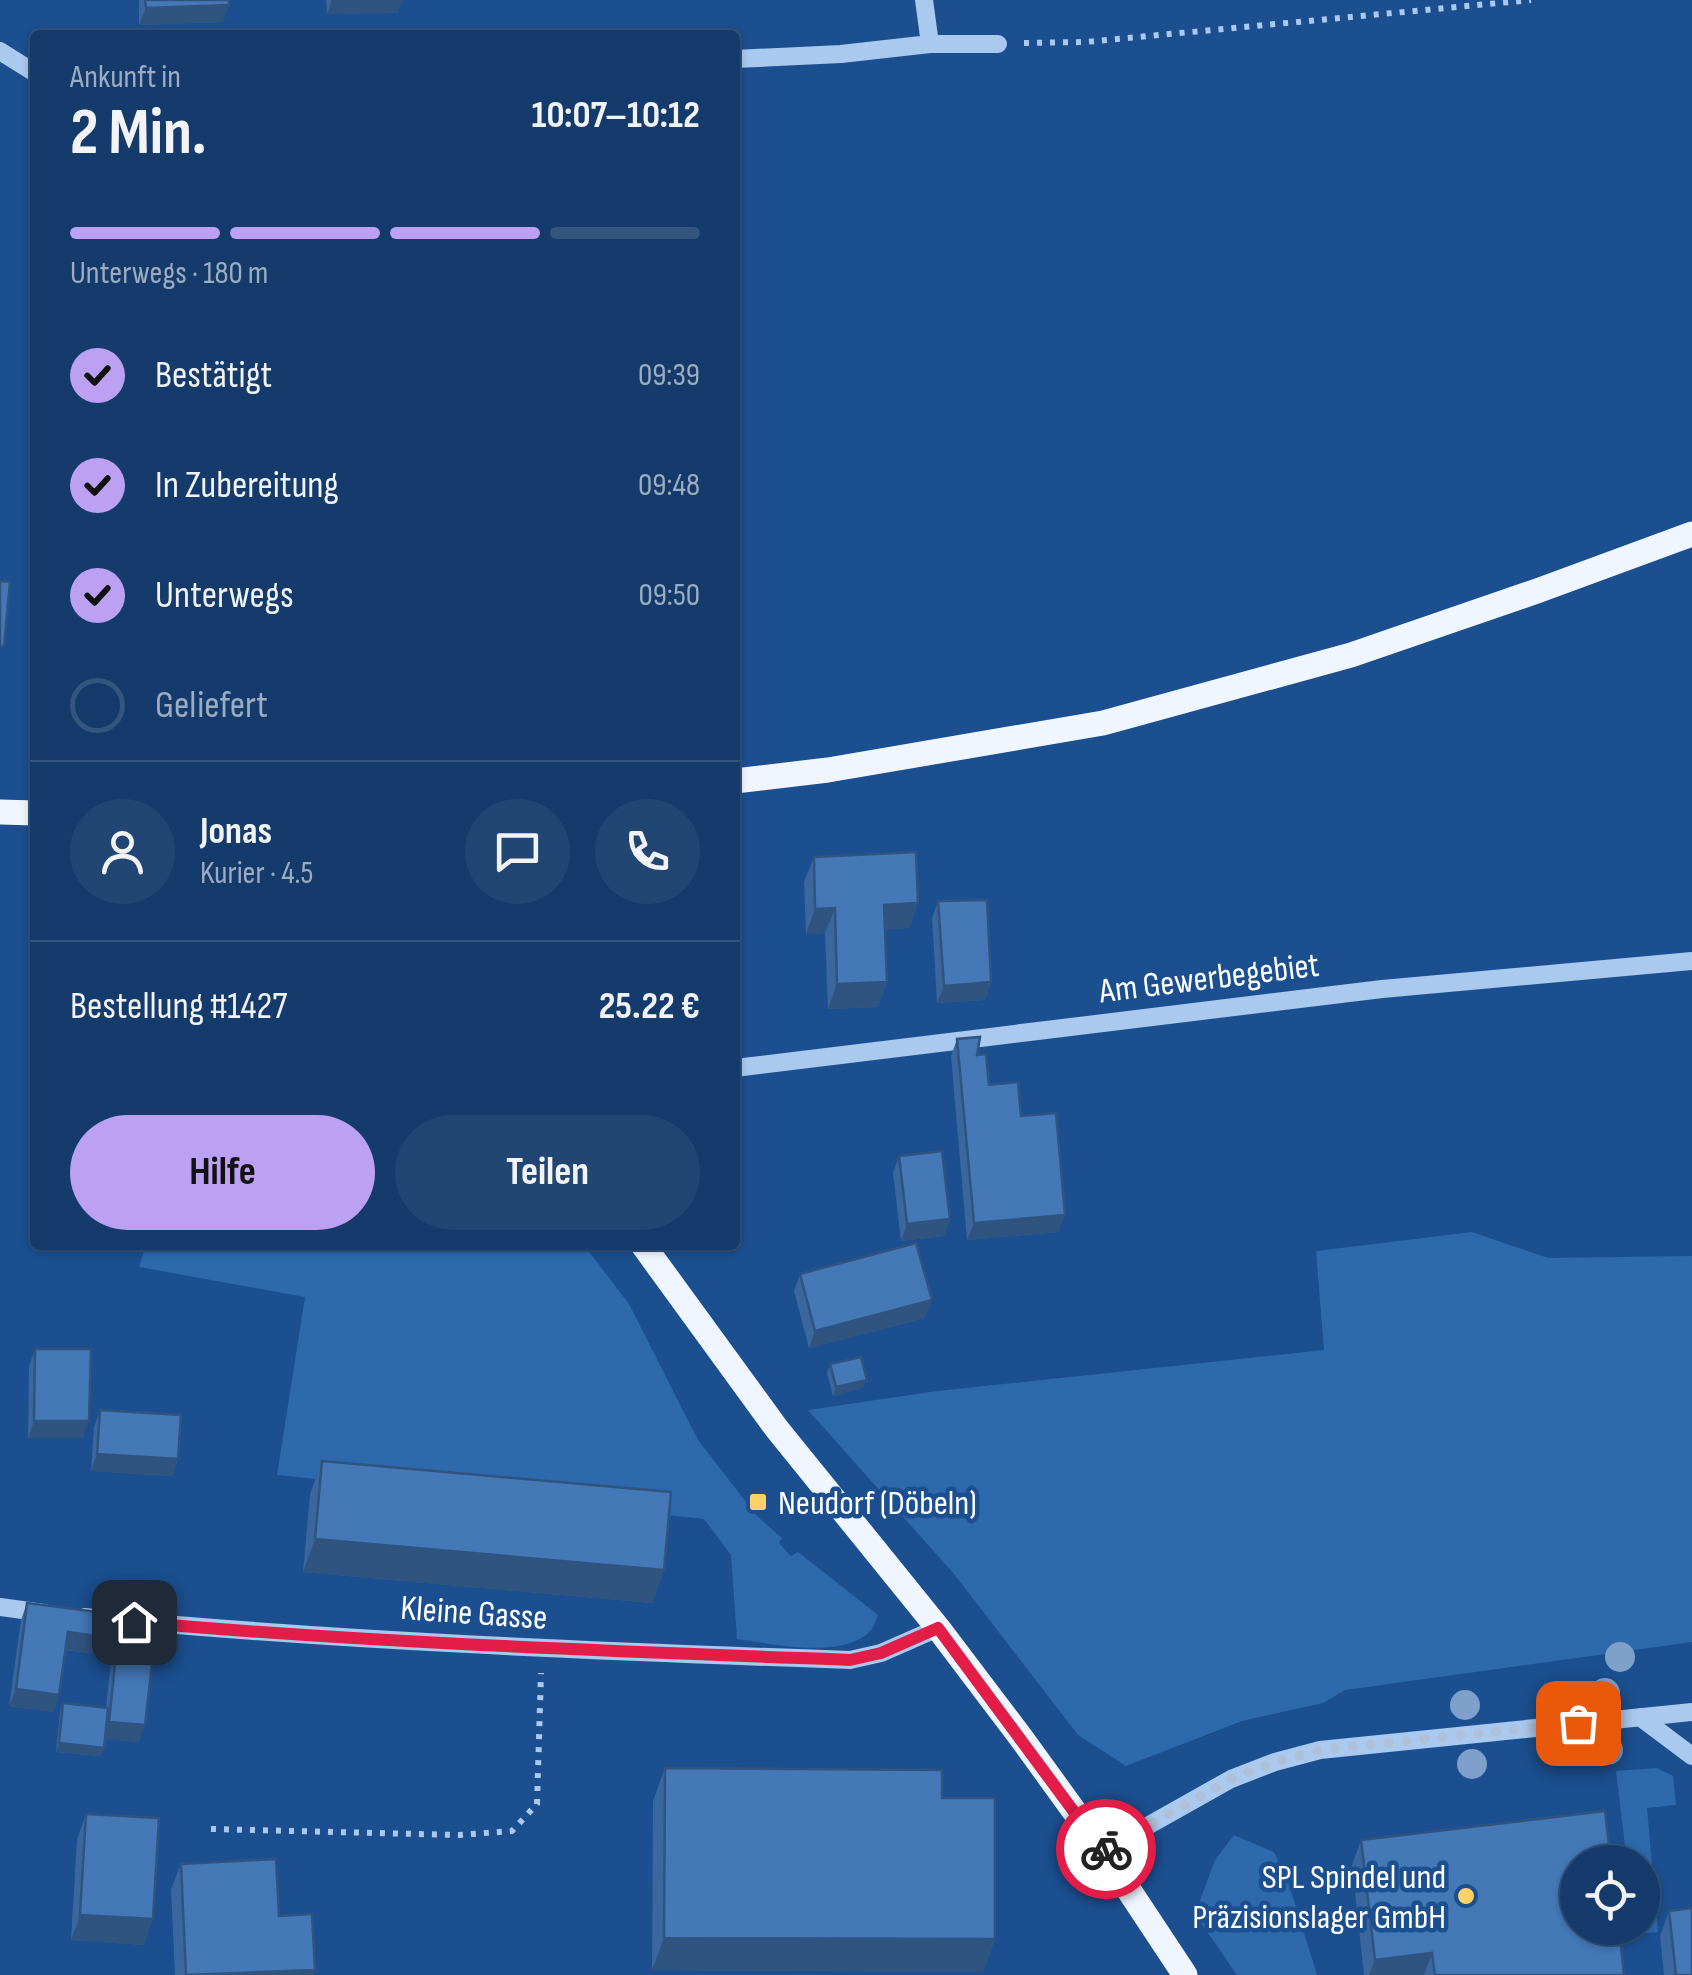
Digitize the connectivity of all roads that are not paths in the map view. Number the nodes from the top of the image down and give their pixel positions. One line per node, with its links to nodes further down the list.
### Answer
1 (924, 0): 2 (street)
2 (930, 44): 3 (street); 5 (street)
3 (998, 44)
4 (0, 51): 6 (street)
5 (740, 59)
6 (30, 70)
7 (1692, 534): 8 (main road)
8 (740, 780)
9 (0, 812): 10 (main road)
10 (30, 813)
11 (1692, 961): 12 (street, Am Gewerbegebiet)
12 (740, 1067)
13 (646, 1250): 15 (main road)
14 (0, 1607): 15 (street, Kleine Gasse)
15 (938, 1628): 19 (main road)
16 (1692, 1712): 17 (street)
17 (1640, 1717): 18 (street); 19 (street)
18 (1692, 1756)
19 (1103, 1851): 20 (main road)
20 (1185, 1975)

